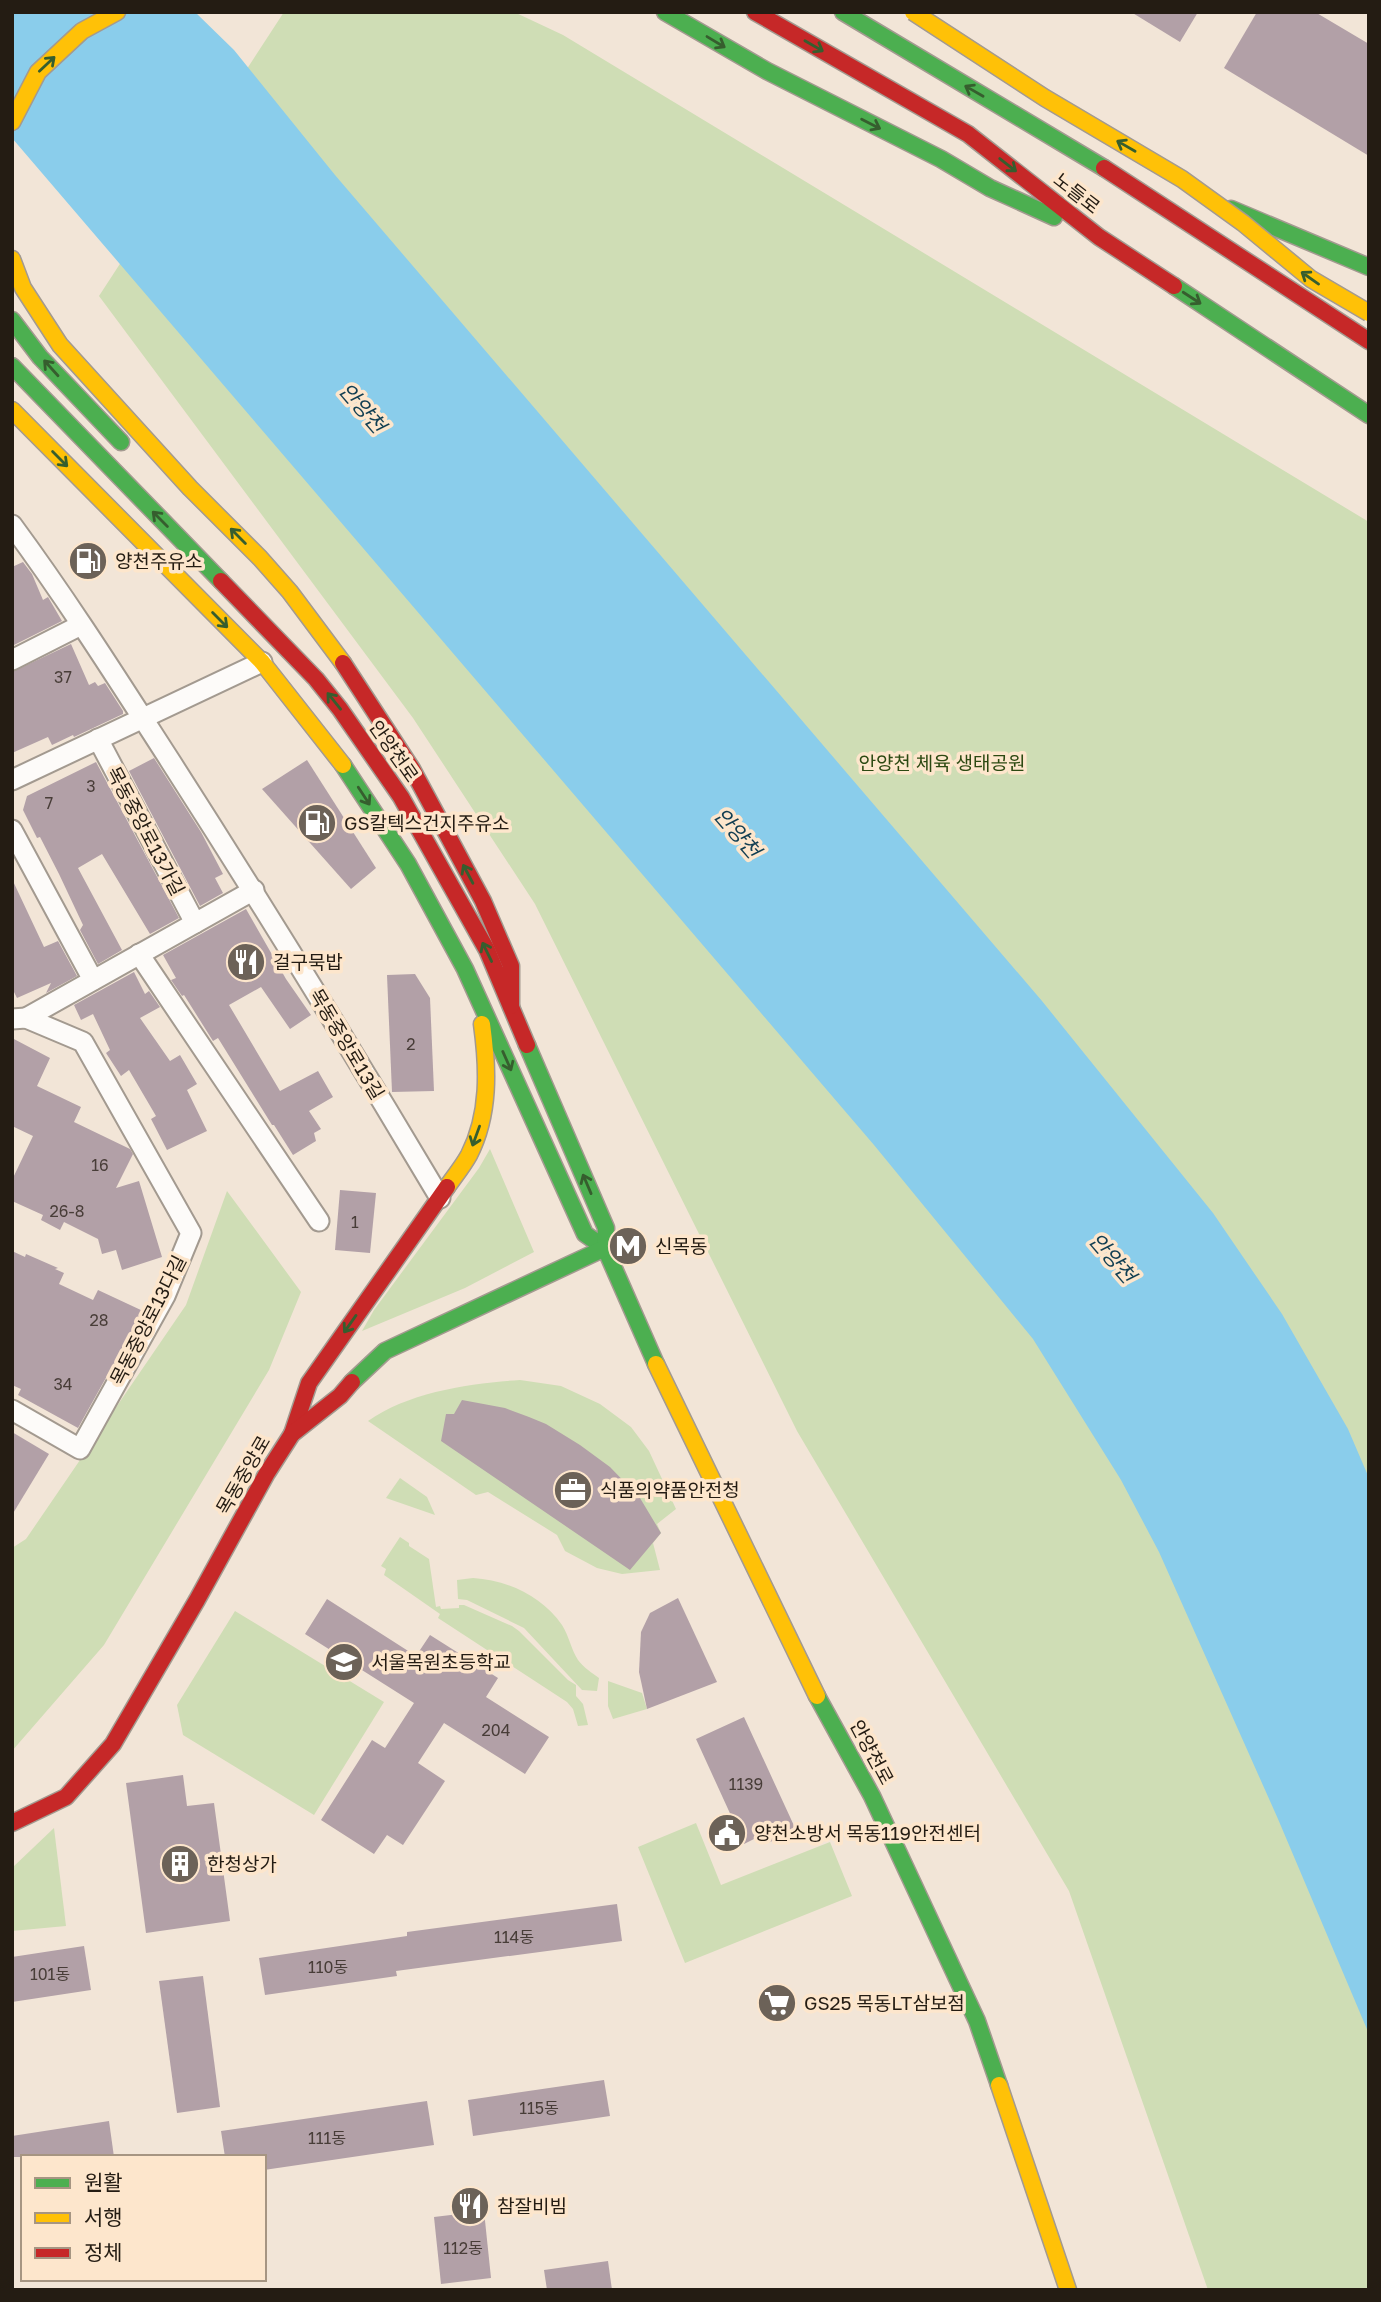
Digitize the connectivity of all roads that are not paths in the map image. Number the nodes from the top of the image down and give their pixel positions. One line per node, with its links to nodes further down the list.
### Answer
1 (117, 12): 6 (main road, one-way to 1)
2 (665, 12): 8 (main road, one-way to 8)
3 (755, 12): 8 (main road, 노들로, one-way to 8)
4 (843, 12): 7 (main road, 노들로, one-way to 4)
5 (913, 12): 11 (main road, one-way to 5, bridge)
6 (12, 121)
7 (1096, 163): 10 (main road); 13 (main road, 노들로)
8 (1099, 237): 16 (main road, 노들로, one-way to 16)
9 (12, 259): 34 (main road, one-way to 9)
10 (1369, 267)
11 (1369, 313)
12 (15, 325): 17 (main road, one-way to 12)
13 (1369, 341)
14 (12, 366): 27 (main road, 안양천로, one-way to 14)
15 (12, 410): 23 (main road, 안양천로, one-way to 23)
16 (1369, 415)
17 (134, 455)
18 (12, 525): 19 (street, 목동중앙로13길)
19 (20, 550): 21 (street, 목동중앙로13길)
20 (256, 577): 27 (main road)
21 (81, 625): 22 (street); 24 (street, 목동중앙로13길)
22 (12, 660)
23 (262, 662): 24 (street); 33 (main road, 안양천로, one-way to 33)
24 (143, 718): 25 (street); 29 (street, 목동중앙로13길)
25 (98, 740): 26 (street); 30 (street, 목동중앙로13가길)
26 (12, 780)
27 (401, 797): 34 (main road, 안양천로, one-way to 27)
28 (12, 830): 32 (street)
29 (254, 890): 30 (street); 36 (street, 목동중앙로13길)
30 (195, 923): 31 (street)
31 (139, 954): 32 (street); 37 (street)
32 (93, 980): 35 (street)
33 (478, 996): 36 (main road, one-way to 36); 38 (main road, 안양천로, one-way to 38)
34 (510, 1006): 38 (main road, 안양천로, one-way to 34)
35 (19, 1018): 39 (street, 목동중앙로13다길)
36 (440, 1198): 40 (main road, one-way to 40)
37 (319, 1221)
38 (605, 1248): 40 (main road, 목동중앙로); 42 (main road, 안양천로)
39 (12, 1410)
40 (292, 1434): 41 (main road, 목동중앙로)
41 (12, 1824)
42 (1068, 2290)

